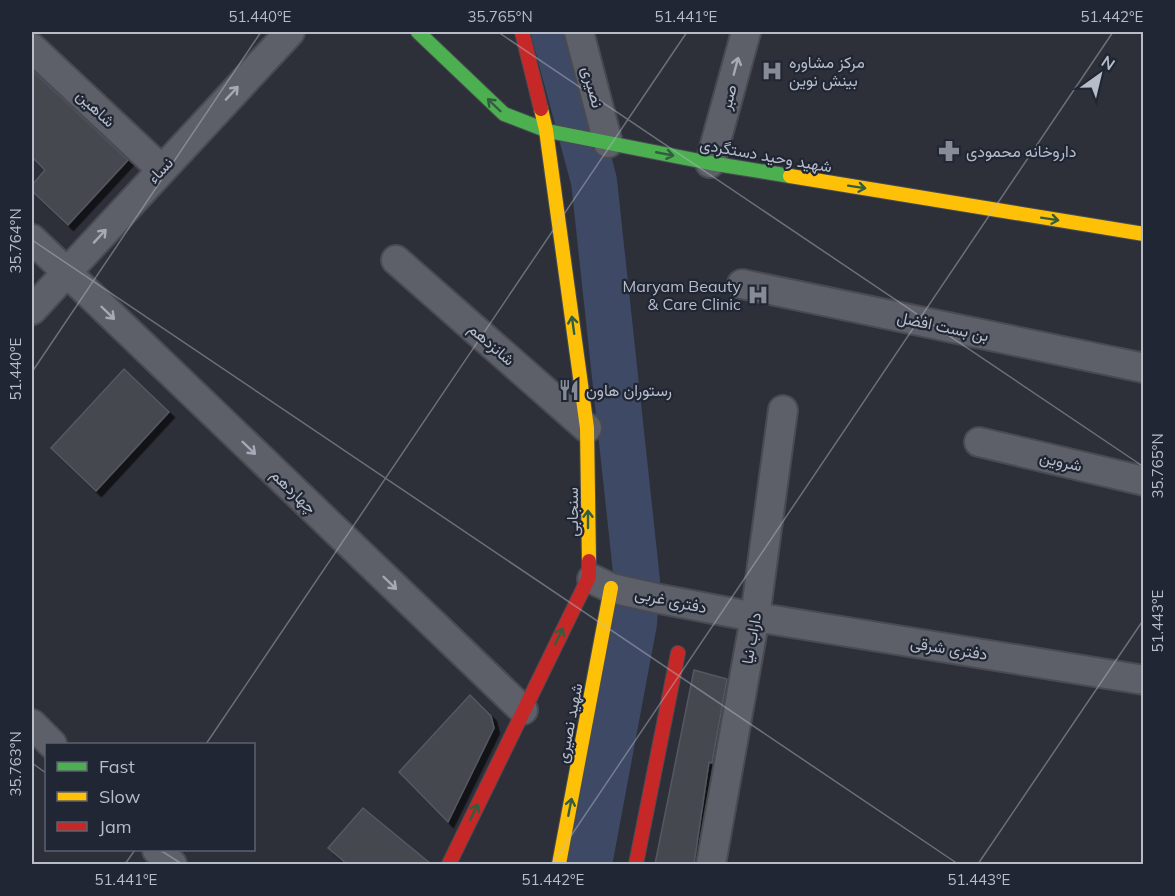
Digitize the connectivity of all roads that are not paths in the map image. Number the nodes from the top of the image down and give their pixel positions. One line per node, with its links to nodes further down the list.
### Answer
1 (290, 32): 10 (street, نساء, one-way to 1)
2 (418, 32): 7 (street, شهید وحید دستگردی, one-way to 2)
3 (522, 32): 7 (street, سنجابی)
4 (579, 32): 8 (street, نصیری)
5 (746, 32): 9 (street, صبر, one-way to 5)
6 (32, 48): 10 (street, شاهین)
7 (547, 131): 8 (street, شهید وحید دستگردی); 19 (street, سنجابی, one-way to 7)
8 (607, 142): 9 (street, شهید وحید دستگردی, one-way to 9)
9 (710, 163): 11 (street, شهید وحید دستگردی, one-way to 11)
10 (161, 169): 14 (street, نساء, one-way to 10)
11 (1143, 234)
12 (32, 239): 14 (street, چهاردهم)
13 (396, 260): 19 (street, شانزدهم)
14 (66, 272): 16 (street, نساء); 26 (street, چهاردهم, one-way to 26)
15 (742, 284): 17 (street, بن بست افضل)
16 (32, 310)
17 (1143, 368)
18 (783, 410): 23 (street, داراب نیا)
19 (588, 428): 22 (street, سنجابی, one-way to 19)
20 (979, 442): 21 (street, شروین)
21 (1143, 481)
22 (600, 583): 23 (street, دفتری غربی); 26 (street, سنجابی, one-way to 22); 32 (street, شهید نصیری, one-way to 22)
23 (755, 617): 25 (street, دفتری شرقی); 34 (street, داراب نیا)
24 (678, 653): 33 (street)
25 (1143, 680)
26 (523, 710): 31 (street, سنجابی, one-way to 26)
27 (32, 724): 28 (street)
28 (51, 743)
29 (159, 851): 30 (street)
30 (172, 864)
31 (449, 864)
32 (559, 864)
33 (636, 864)
34 (711, 864)

